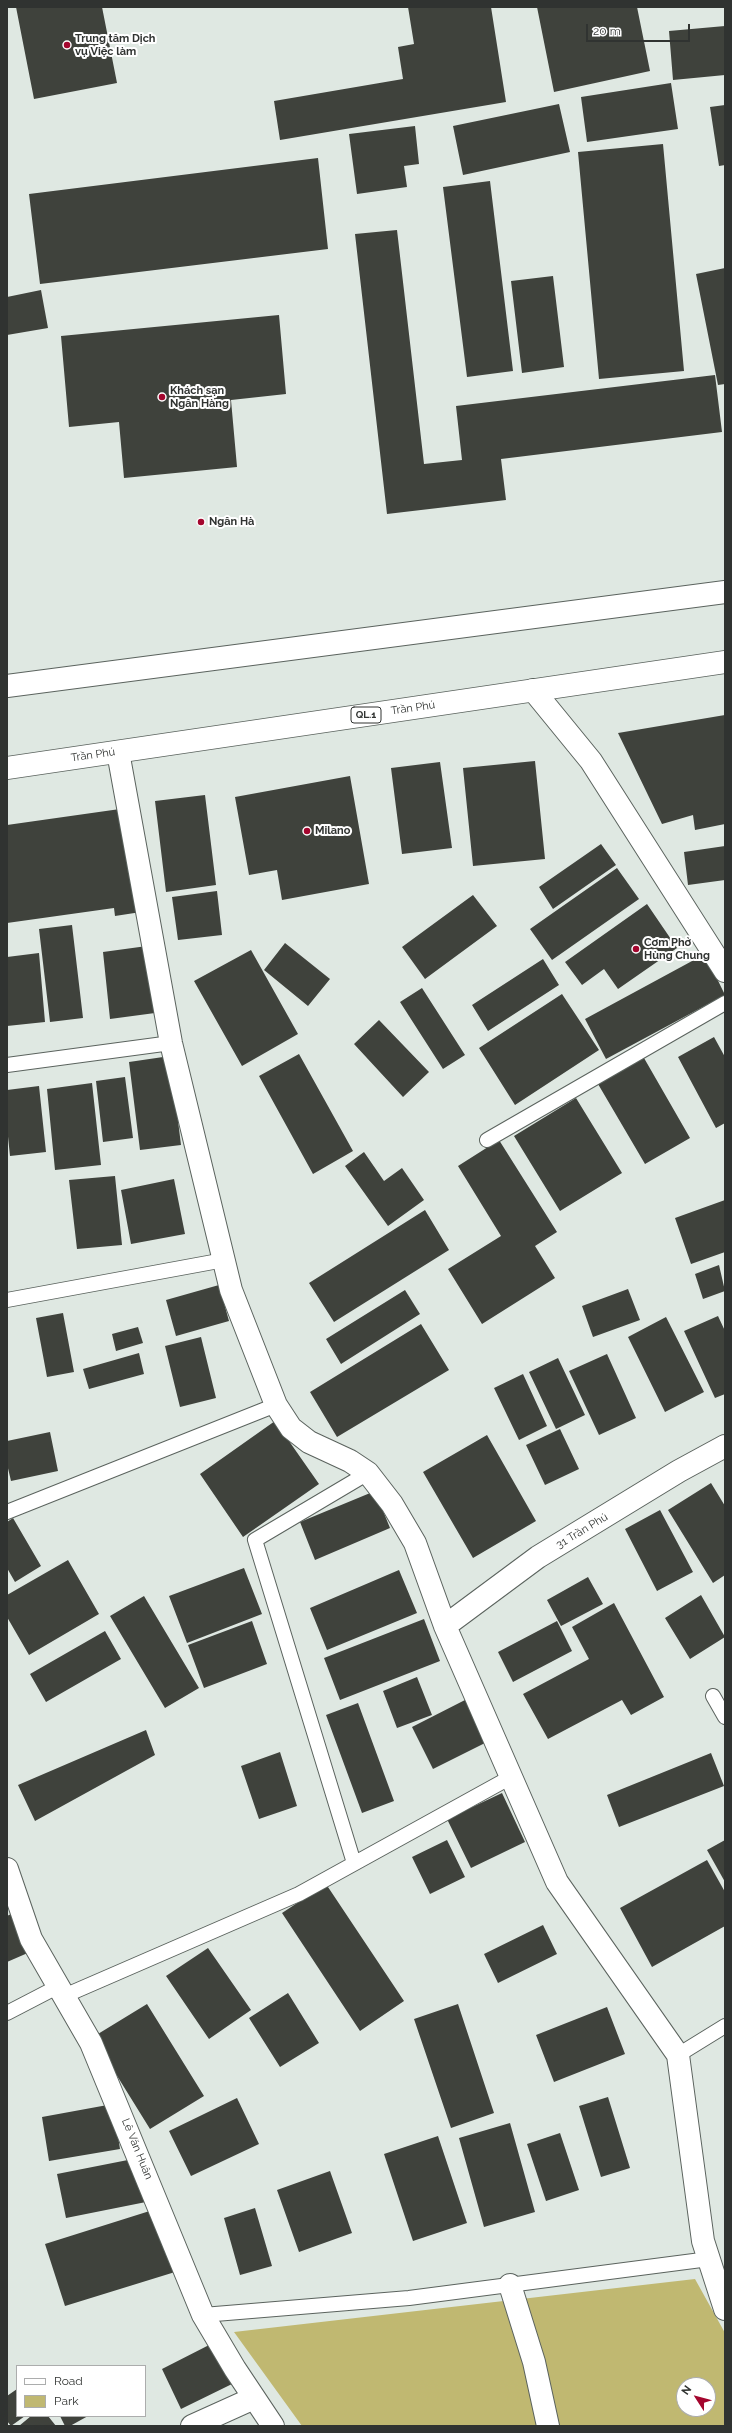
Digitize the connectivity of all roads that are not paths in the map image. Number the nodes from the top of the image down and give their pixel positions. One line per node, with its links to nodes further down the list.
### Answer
1 (725, 592): 3 (street)
2 (725, 662): 4 (street, Trần Phú / QL.1)
3 (7, 686)
4 (532, 690): 5 (street, Trần Phú / QL.1); 7 (street)
5 (118, 752): 6 (street, Trần Phú / QL.1); 9 (street)
6 (7, 768)
7 (725, 971)
8 (725, 1003): 11 (lane)
9 (171, 1043): 10 (lane); 12 (street)
10 (7, 1065)
11 (488, 1140)
12 (224, 1260): 13 (lane); 14 (street)
13 (7, 1300)
14 (276, 1405): 16 (street); 17 (lane)
15 (725, 1446): 18 (street, 31 Trần Phú)
16 (368, 1473): 18 (street); 22 (lane)
17 (7, 1512)
18 (445, 1626): 21 (street)
19 (713, 1696): 20 (lane)
20 (725, 1717)
21 (511, 1777): 22 (lane); 27 (street)
22 (354, 1863): 24 (lane)
23 (7, 1869): 24 (street, Lê Văn Huân)
24 (62, 1991): 25 (lane); 31 (street, Lê Văn Huân)
25 (7, 2013)
26 (725, 2026): 27 (lane)
27 (678, 2055): 28 (street)
28 (709, 2259): 29 (lane); 30 (street)
29 (510, 2285): 31 (lane); 35 (street)
30 (725, 2309)
31 (203, 2315): 32 (street, Lê Văn Huân)
32 (254, 2398): 33 (street); 34 (street, Lê Văn Huân)
33 (192, 2426)
34 (273, 2426)
35 (548, 2426)

